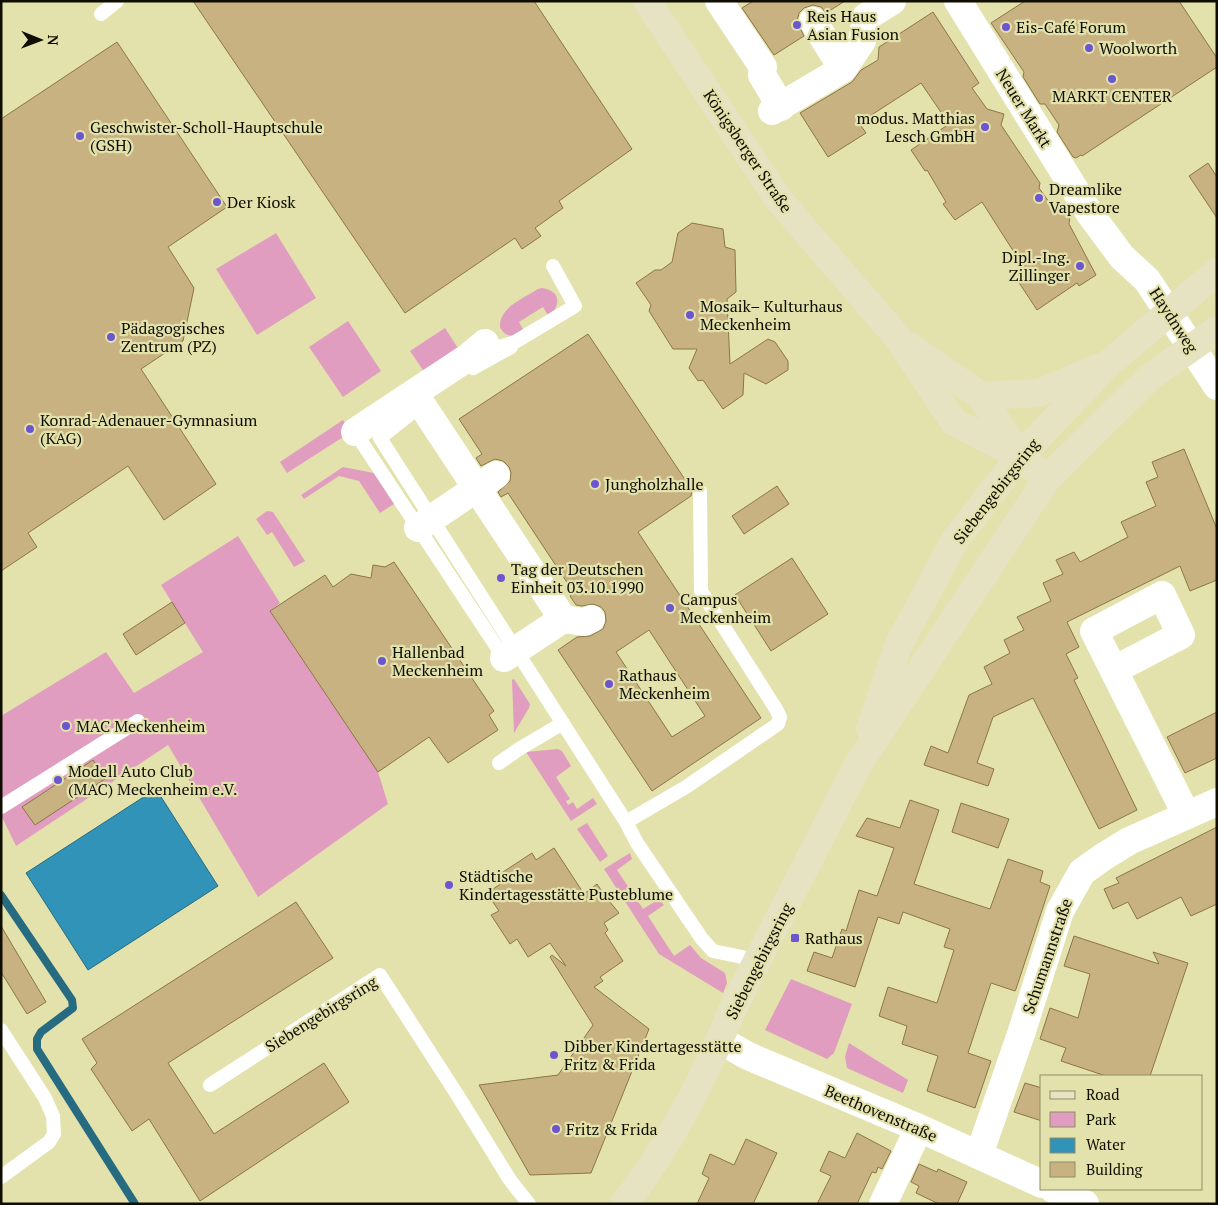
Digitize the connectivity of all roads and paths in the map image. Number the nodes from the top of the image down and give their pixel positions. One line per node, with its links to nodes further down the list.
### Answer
1 (117, 1): 6 (lane)
2 (647, 1): 12 (street, Königsberger Straße)
3 (719, 1): 8 (street)
4 (958, 1): 10 (street, Neuer Markt)
5 (890, 2): 8 (street)
6 (100, 14)
7 (813, 21): 8 (street)
8 (843, 68)
9 (1217, 272): 14 (street, Siebengebirgsring)
10 (1147, 280): 16 (street, Haydnweg)
11 (1217, 330): 21 (street, Siebengebirgsring)
12 (898, 338): 17 (street, Königsberger Straße); 20 (street, Königsberger Straße)
13 (485, 343): 15 (lane); 15 (lane); 18 (street)
14 (1109, 363): 17 (street); 20 (street, Siebengebirgsring)
15 (473, 368): 18 (lane)
16 (1212, 379)
17 (982, 396): 20 (street, Königsberger Straße)
18 (418, 399): 19 (street); 22 (street); 24 (lane)
19 (355, 432): 24 (lane)
20 (1020, 456): 21 (street, Königsberger Straße); 30 (street, Siebengebirgsring)
21 (1047, 479): 30 (street, Siebengebirgsring)
22 (487, 482): 24 (street); 25 (street)
23 (700, 491): 34 (lane)
24 (425, 523): 25 (lane)
25 (510, 654): 28 (lane)
26 (1114, 670): 33 (street)
27 (138, 721): 32 (lane)
28 (563, 723): 29 (lane); 34 (lane)
29 (499, 764)
30 (857, 766): 35 (street, Siebengebirgsring)
31 (1217, 802): 33 (street, Schumannstraße)
32 (1, 807)
33 (1186, 814): 40 (street, Schumannstraße)
34 (626, 822): 35 (lane)
35 (756, 966): 37 (street, Siebengebirgsring)
36 (1, 1030): 41 (lane)
37 (720, 1040): 39 (street, Beethovenstraße); 45 (street, Siebengebirgsring)
38 (210, 1085): 44 (lane, Siebengebirgsring)
39 (919, 1128): 40 (street, Beethovenstraße); 46 (street)
40 (979, 1155): 42 (street, Beethovenstraße)
41 (1, 1177)
42 (1040, 1183)
43 (1054, 1190): 47 (street)
44 (529, 1204)
45 (624, 1204)
46 (884, 1204)
47 (1085, 1204)

